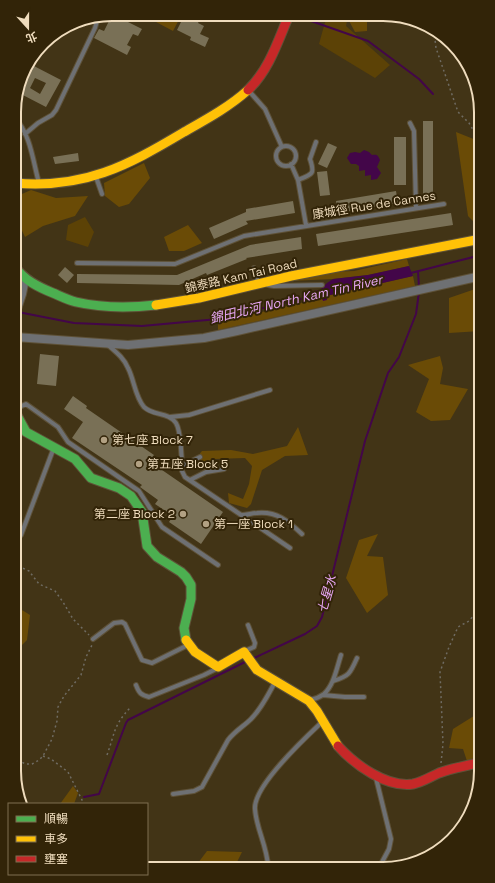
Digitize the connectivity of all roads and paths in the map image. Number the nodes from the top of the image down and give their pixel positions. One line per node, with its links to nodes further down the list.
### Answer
1 (286, 21): 4 (street)
2 (96, 23): 8 (lane)
3 (435, 37): 7 (path)
4 (248, 89): 10 (lane); 12 (street)
5 (410, 123): 18 (lane)
6 (21, 128): 8 (lane)
7 (474, 132)
8 (25, 134): 15 (lane)
9 (316, 142): 13 (lane)
10 (282, 147): 11 (lane); 11 (lane)
11 (291, 164): 13 (lane)
12 (96, 176): 15 (street); 16 (lane)
13 (298, 180): 19 (lane)
14 (21, 183): 15 (street)
15 (39, 184)
16 (102, 194)
17 (444, 204): 18 (lane, 康城徑 Rue de Cannes)
18 (416, 208): 19 (lane, 康城徑 Rue de Cannes)
19 (306, 225): 21 (lane, 康城徑 Rue de Cannes)
20 (474, 240): 26 (street, 錦泰路 Kam Tai Road)
21 (77, 262)
22 (254, 268): 26 (lane)
23 (21, 274): 25 (street, 錦泰路 Kam Tai Road)
24 (474, 278): 30 (street)
25 (25, 279): 26 (street, 錦泰路 Kam Tai Road); 28 (street)
26 (259, 283): 27 (lane)
27 (322, 285)
28 (21, 297)
29 (21, 337): 30 (street)
30 (106, 343): 33 (lane)
31 (270, 390): 33 (lane)
32 (21, 406): 44 (lane)
33 (170, 417): 37 (lane)
34 (21, 423): 35 (street)
35 (54, 447): 42 (lane); 49 (street)
36 (200, 456): 37 (lane)
37 (182, 466): 39 (lane)
38 (224, 469): 39 (lane)
39 (190, 480): 40 (lane)
40 (241, 515): 41 (lane); 43 (lane)
41 (302, 534)
42 (21, 535)
43 (290, 548)
44 (218, 565)
45 (21, 567): 48 (path)
46 (474, 615): 66 (path)
47 (248, 625): 50 (lane)
48 (93, 639): 49 (lane); 63 (path)
49 (189, 645): 53 (street)
50 (244, 652): 53 (street); 54 (street)
51 (341, 655): 55 (lane)
52 (357, 658): 55 (lane)
53 (218, 667): 56 (lane)
54 (275, 681): 59 (street); 68 (lane)
55 (333, 681): 57 (lane)
56 (136, 685)
57 (323, 695): 58 (lane); 59 (lane)
58 (364, 697)
59 (309, 701): 61 (street)
60 (130, 708): 62 (path)
61 (322, 721): 67 (street); 70 (lane)
62 (108, 755)
63 (43, 756): 64 (path); 69 (path)
64 (21, 761)
65 (474, 764): 66 (street)
66 (440, 773): 67 (street)
67 (376, 776): 71 (lane)
68 (173, 794)
69 (84, 803)
70 (267, 862)
71 (383, 862)

